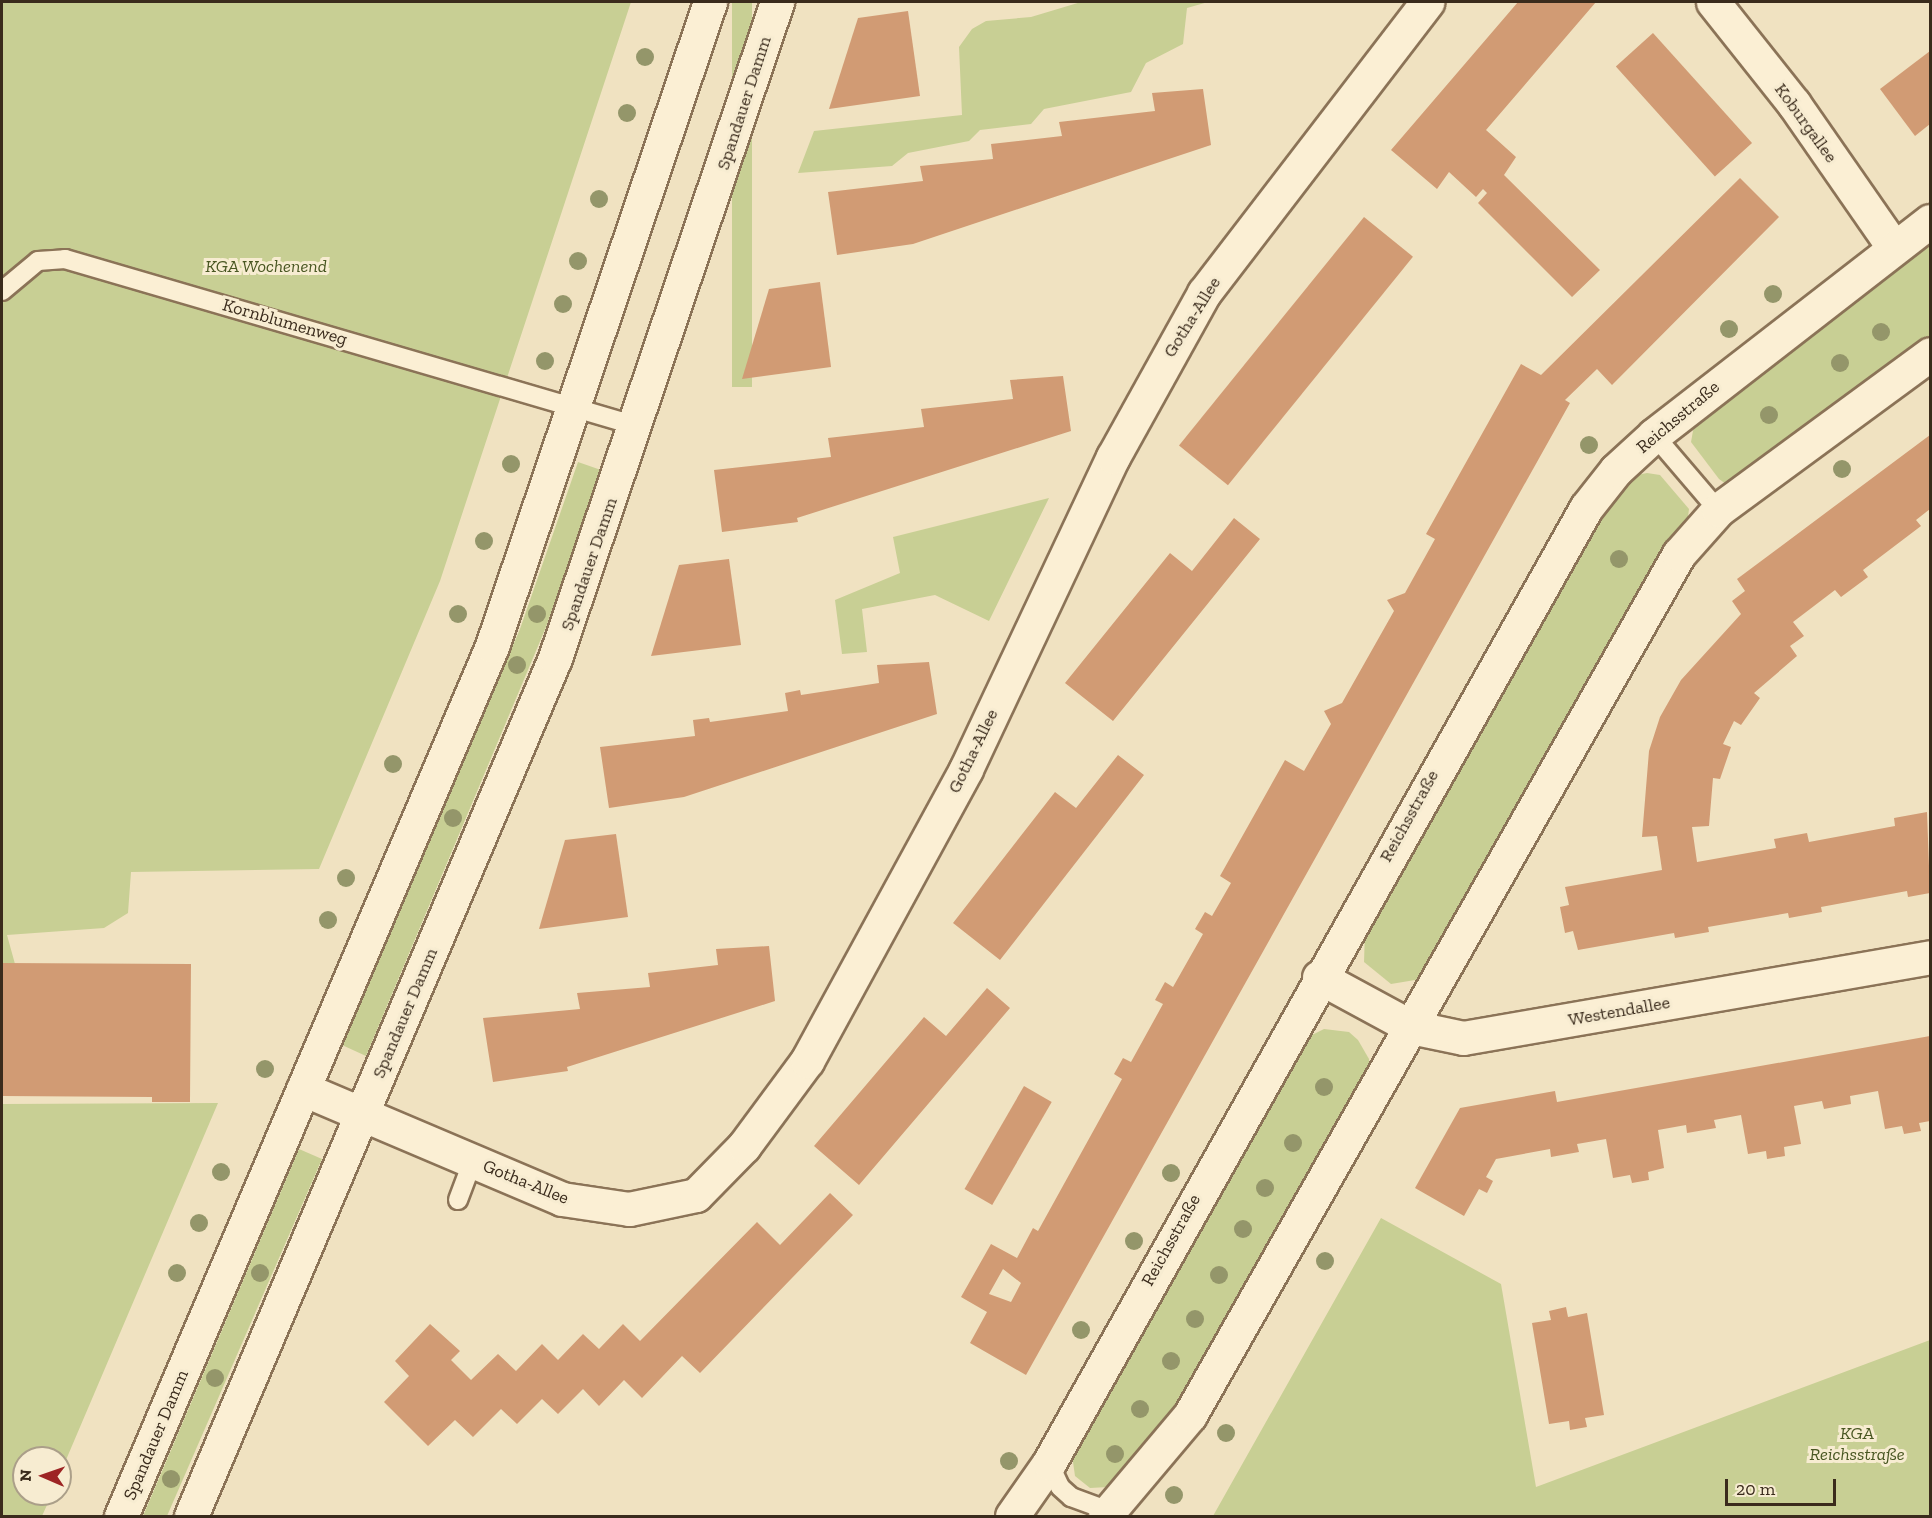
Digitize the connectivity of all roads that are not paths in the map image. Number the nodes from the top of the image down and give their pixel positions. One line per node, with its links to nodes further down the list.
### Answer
1 (710, 2): 9 (main road, Spandauer Damm)
2 (777, 2): 10 (main road, Spandauer Damm)
3 (1427, 2): 18 (main road, Gotha-Allee)
4 (1713, 2): 6 (main road, Koburgallee)
5 (1930, 221): 6 (main road, Reichsstraße)
6 (1894, 248): 11 (main road, Reichsstraße)
7 (2, 291): 9 (lane, Kornblumenweg)
8 (1930, 354): 12 (main road)
9 (575, 407): 10 (lane, Kornblumenweg); 16 (main road, Spandauer Damm)
10 (637, 426): 17 (main road, Spandauer Damm)
11 (1654, 435): 12 (lane); 14 (main road, Reichsstraße)
12 (1718, 510): 15 (main road)
13 (1930, 957): 15 (main road, Westendallee)
14 (1319, 977): 15 (main road, Westendallee); 20 (main road, Reichsstraße)
15 (1411, 1027): 21 (main road)
16 (303, 1089): 17 (main road); 22 (main road, Spandauer Damm)
17 (363, 1112): 18 (main road, Gotha-Allee); 23 (main road, Spandauer Damm)
18 (473, 1160): 19 (lane)
19 (458, 1200)
20 (1049, 1462): 21 (lane); 24 (main road, Reichsstraße)
21 (1108, 1514)
22 (121, 1516)
23 (190, 1516)
24 (1012, 1516)

